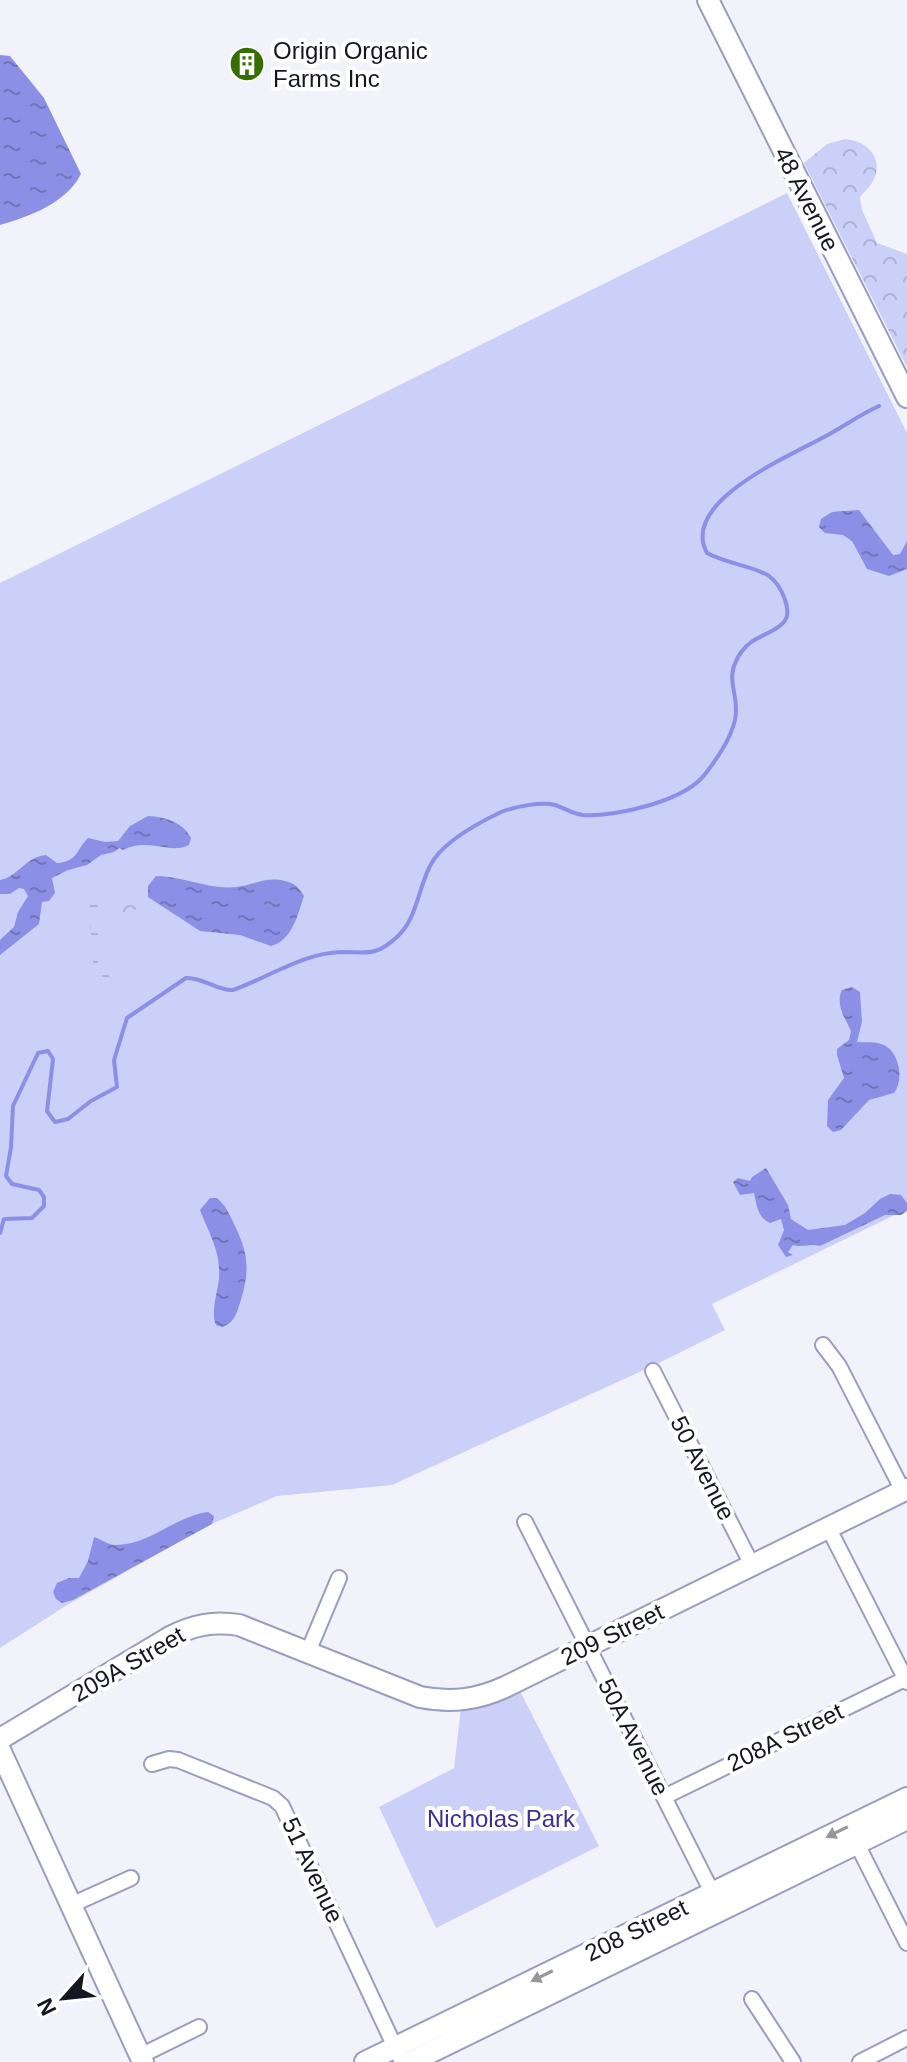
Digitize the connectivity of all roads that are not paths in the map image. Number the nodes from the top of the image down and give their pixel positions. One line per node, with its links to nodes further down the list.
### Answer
1 (708, 0): 2 (main road, 48 Avenue)
2 (907, 397)
3 (823, 1345): 5 (street)
4 (653, 1371): 8 (street, 50 Avenue)
5 (905, 1490): 7 (main road, 209 Street)
6 (525, 1522): 10 (street, 50A Avenue)
7 (828, 1527): 8 (main road, 209 Street); 12 (street)
8 (752, 1565): 10 (main road, 209 Street)
9 (339, 1578): 11 (street)
10 (588, 1646): 11 (main road, 209 Street); 16 (street, 50A Avenue)
11 (308, 1652): 13 (main road, 209A Street)
12 (906, 1679): 16 (street, 208A Street)
13 (0, 1739)
14 (0, 1750): 22 (main road)
15 (152, 1764): 27 (street, 51 Avenue)
16 (664, 1797): 21 (street, 50A Avenue)
17 (907, 1798): 21 (main road, 208 Street, one-way to 21)
18 (907, 1819): 19 (main road, 208 Street)
19 (857, 1844): 21 (main road, 208 Street); 23 (street)
20 (131, 1878): 22 (street)
21 (717, 1901): 27 (main road, 208 Street, one-way to 27); 30 (main road, 208 Street)
22 (71, 1905): 28 (main road)
23 (907, 1943)
24 (752, 1999): 31 (street)
25 (199, 2027): 28 (street)
26 (907, 2038): 32 (street)
27 (399, 2055): 29 (main road, 208 Street)
28 (141, 2059)
29 (365, 2062)
30 (411, 2062)
31 (793, 2062)
32 (860, 2062)

